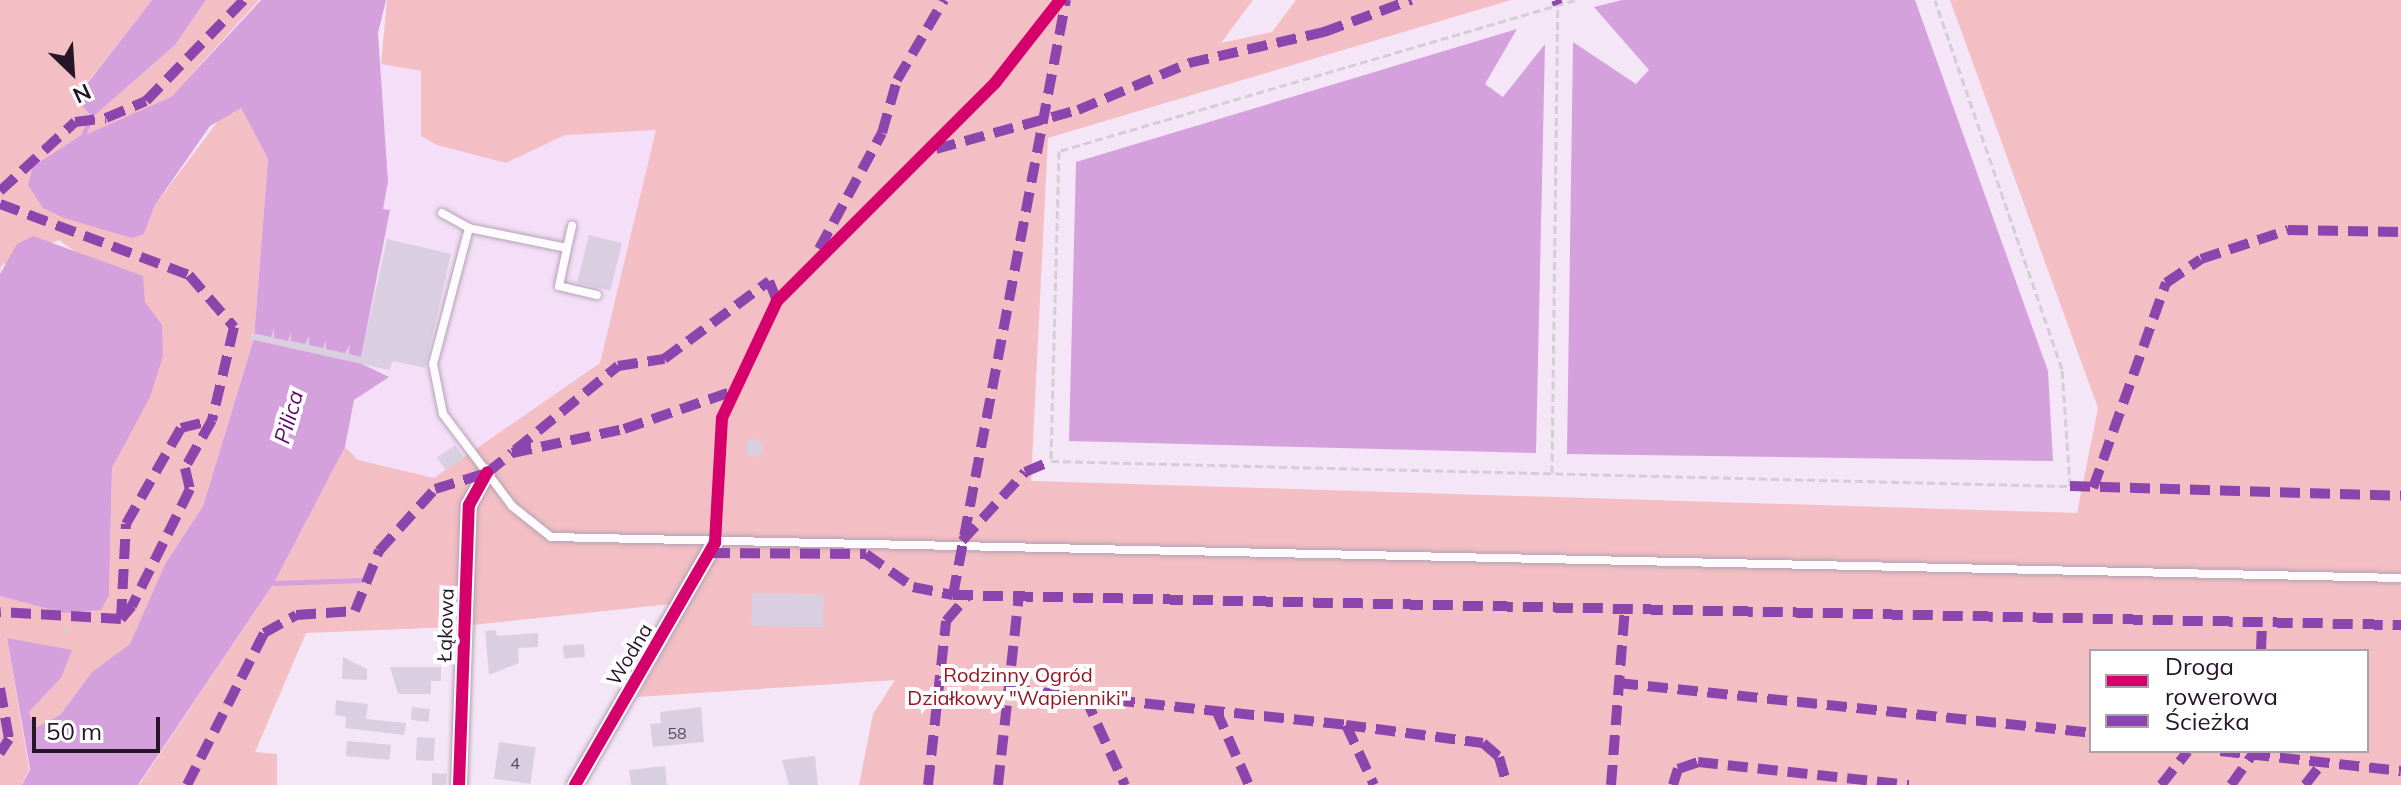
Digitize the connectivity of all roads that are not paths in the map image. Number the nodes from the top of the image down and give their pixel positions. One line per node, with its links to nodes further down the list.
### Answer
1 (442, 213): 3 (lane)
2 (572, 226): 4 (lane)
3 (469, 228): 4 (lane); 6 (lane)
4 (567, 248): 5 (lane)
5 (597, 295)
6 (487, 473): 7 (lane); 9 (street, Łąkowa)
7 (715, 543): 8 (lane); 10 (street, Wodna)
8 (2401, 578)
9 (459, 785)
10 (575, 785)

